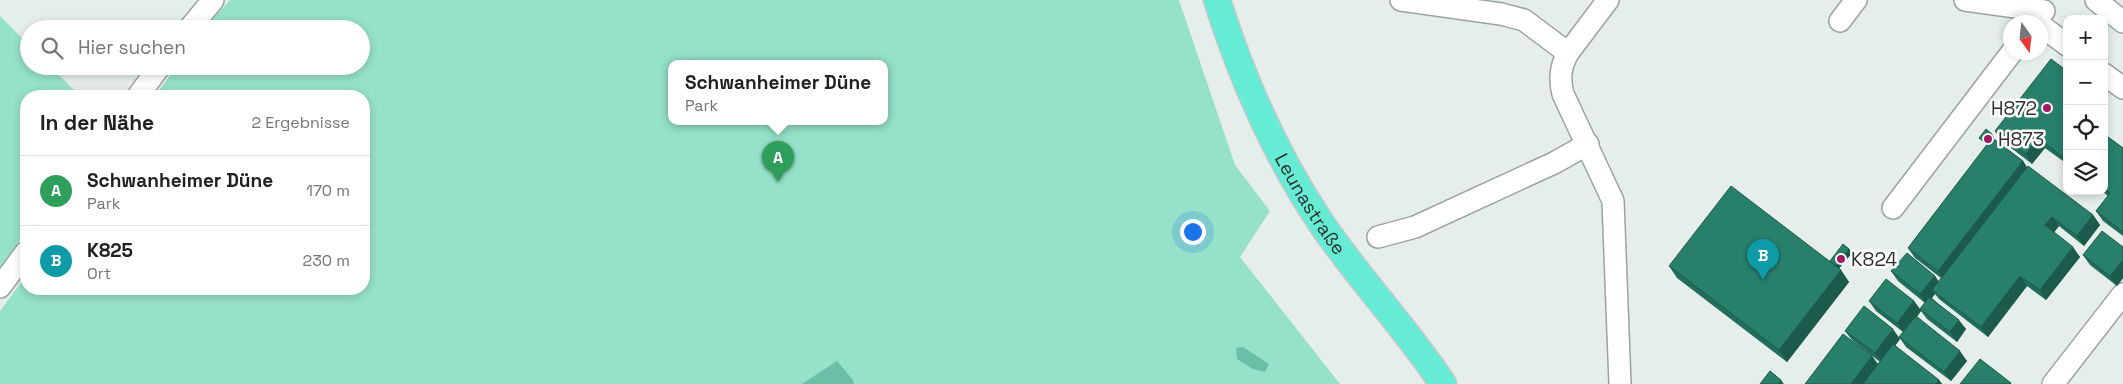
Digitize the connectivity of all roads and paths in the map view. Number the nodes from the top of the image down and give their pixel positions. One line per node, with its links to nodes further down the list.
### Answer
1 (213, 0): 9 (street)
2 (1217, 0): 26 (main road, Leunastraße)
3 (1401, 0): 14 (street)
4 (1608, 0): 14 (street)
5 (1856, 0): 10 (street)
6 (1965, 0): 8 (street)
7 (2096, 0): 11 (street)
8 (2032, 15)
9 (196, 20)
10 (1840, 21)
11 (2123, 22)
12 (2048, 25): 13 (street)
13 (2063, 41)
14 (1568, 53): 20 (street)
15 (2006, 60): 21 (street)
16 (153, 75): 19 (street)
17 (2108, 77): 18 (street)
18 (2123, 88)
19 (142, 90)
20 (1588, 144): 22 (street); 27 (street)
21 (1893, 208)
22 (1378, 237)
23 (20, 260): 24 (street)
24 (0, 287)
25 (2123, 294): 28 (street)
26 (1443, 384)
27 (1620, 384)
28 (2053, 384)

